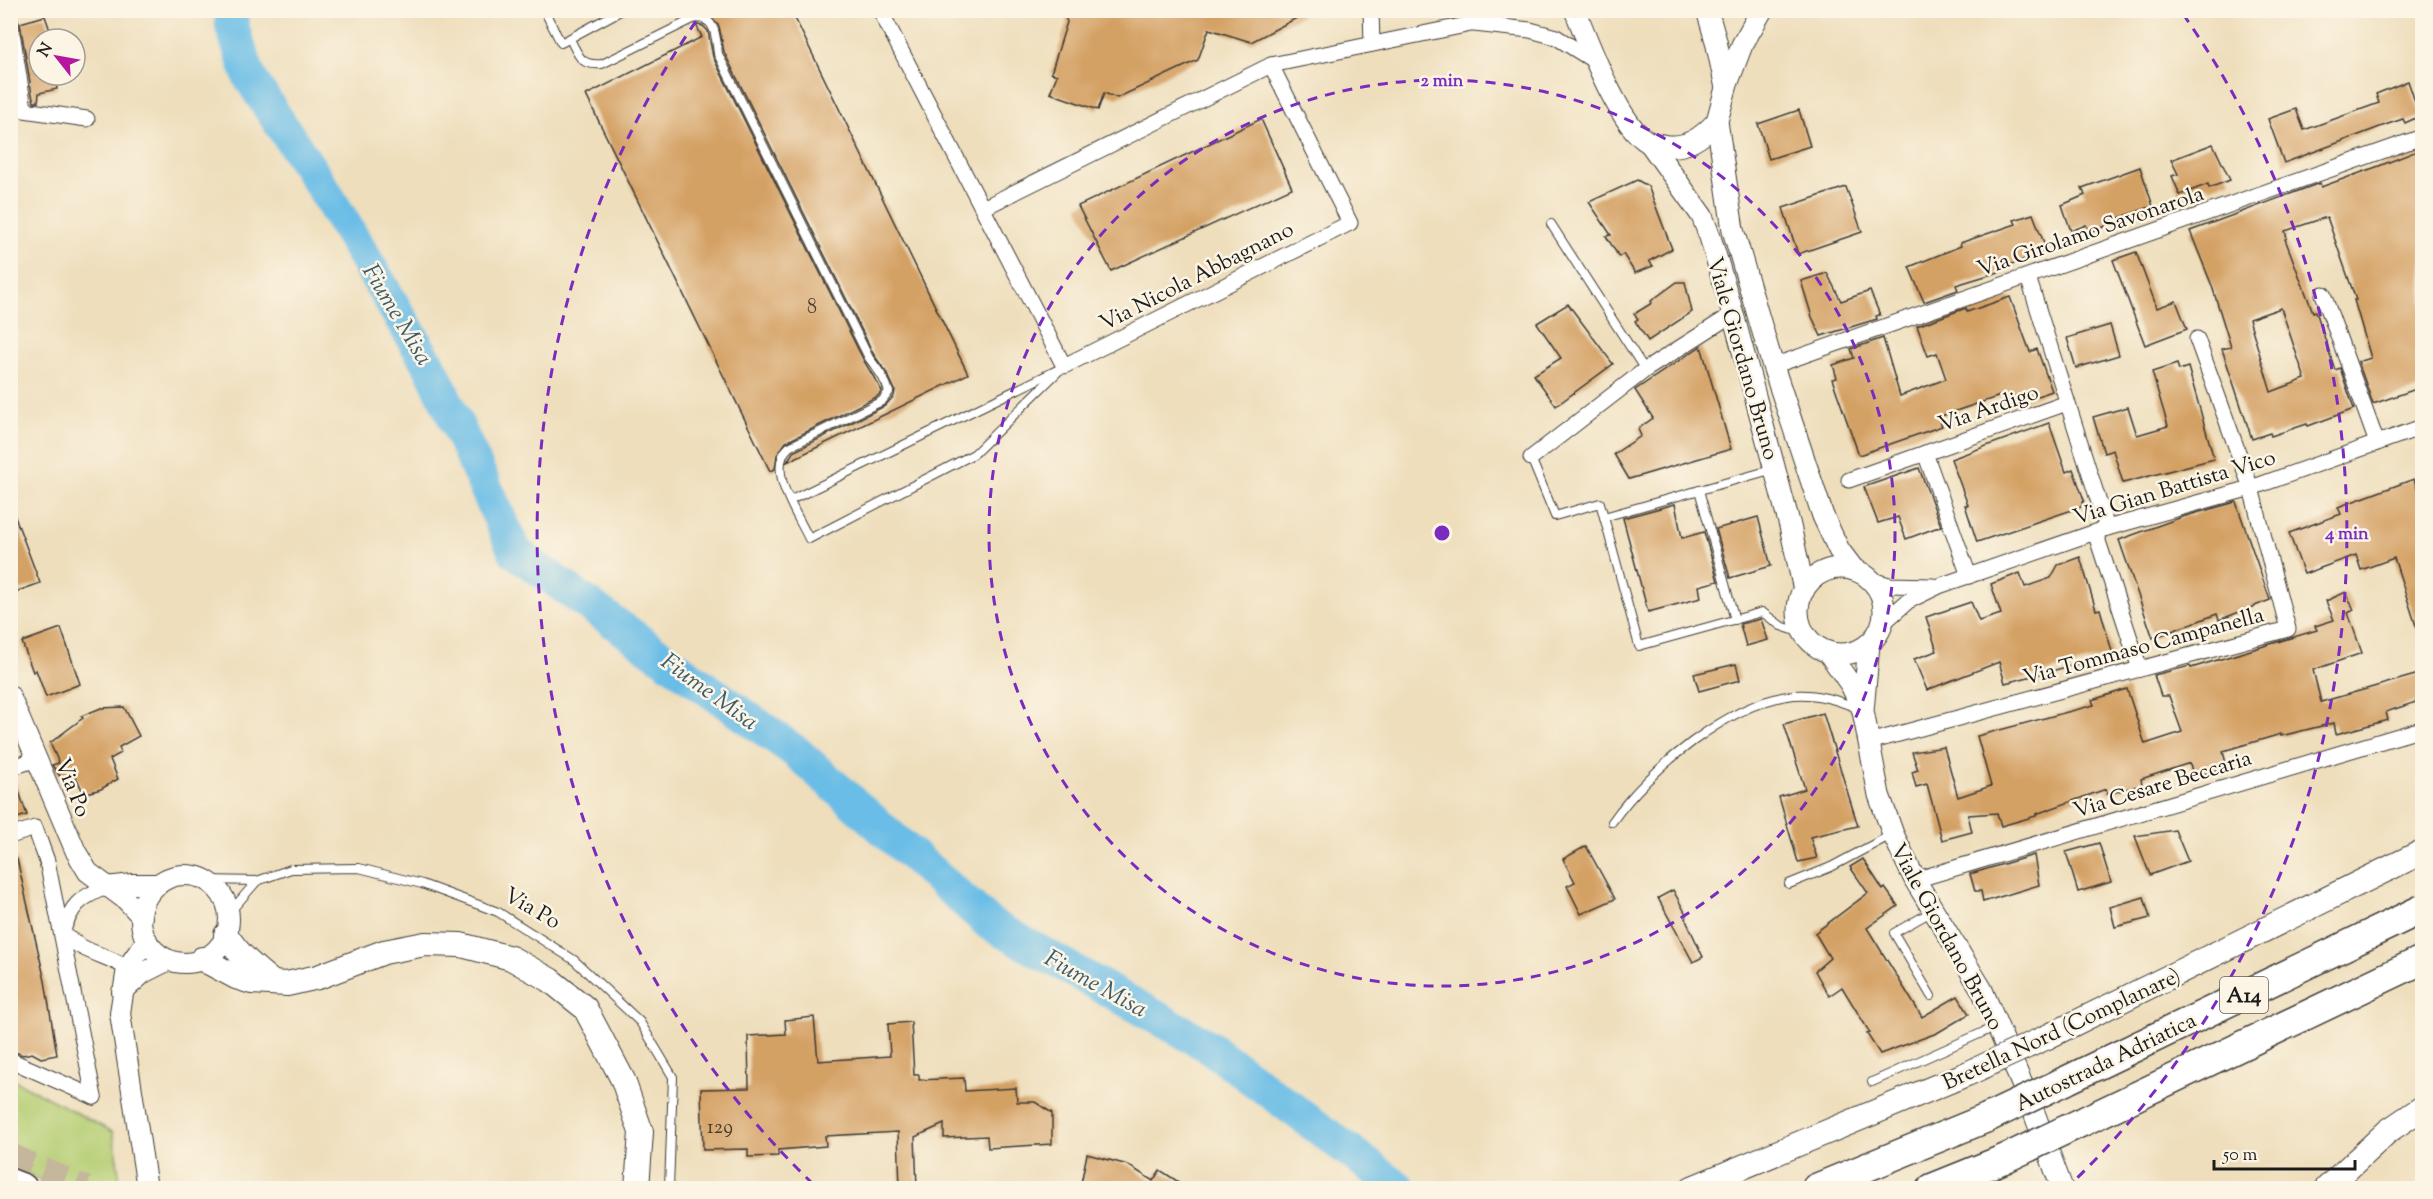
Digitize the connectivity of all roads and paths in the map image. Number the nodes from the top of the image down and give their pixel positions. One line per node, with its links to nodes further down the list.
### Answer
1 (544, 10): 11 (lane)
2 (622, 10): 11 (lane)
3 (880, 10): 21 (street)
4 (1371, 10): 12 (street)
5 (1506, 10): 10 (street)
6 (1575, 10): 13 (main road, Viale Giordano Bruno)
7 (1707, 10): 15 (main road, Viale Giordano Bruno)
8 (1762, 10): 15 (main road)
9 (10, 20): 16 (street)
10 (1471, 24): 12 (street); 13 (street)
11 (570, 39): 39 (lane)
12 (1372, 44): 14 (street)
13 (1596, 62): 20 (main road, Viale Giordano Bruno)
14 (1272, 64): 21 (street); 27 (street, Via Nicola Abbagnano)
15 (1726, 88): 18 (main road, Viale Giordano Bruno)
16 (17, 108): 17 (street)
17 (87, 119)
18 (1717, 121): 20 (main road); 28 (main road, Viale Giordano Bruno)
19 (2422, 137): 23 (street, Via Girolamo Savonarola)
20 (1648, 142): 25 (main road, Viale Giordano Bruno)
21 (983, 208): 27 (street)
22 (1551, 224): 29 (lane)
23 (2028, 277): 28 (street, Via Girolamo Savonarola); 30 (street, Via Ardigo)
24 (2323, 294): 32 (street)
25 (1733, 314): 29 (street); 35 (main road, Viale Giordano Bruno)
26 (2197, 339): 37 (street)
27 (1064, 366): 39 (lane); 39 (lane)
28 (1773, 366): 42 (main road, Viale Giordano Bruno)
29 (1645, 370): 34 (street)
30 (2067, 403): 33 (street, Via Ardigo); 41 (street, Via Ardigo)
31 (2422, 427): 32 (street, Via Gian Battista Vico)
32 (2377, 443): 37 (street, Via Gian Battista Vico)
33 (1925, 453): 36 (street, Via Ardigo); 43 (street, Via Ardigo)
34 (1531, 458): 40 (lane)
35 (1775, 469): 38 (lane); 45 (main road, Viale Giordano Bruno)
36 (1849, 480)
37 (2251, 488): 41 (street, Via Gian Battista Vico); 51 (street, Via Tommaso Campanella)
38 (1699, 490): 40 (lane); 46 (lane)
39 (791, 500)
40 (1604, 517): 46 (lane)
41 (2101, 530): 43 (street, Via Gian Battista Vico); 51 (street, Via Ardigo)
42 (1862, 575): 44 (street, Via Gian Battista Vico); 45 (main road); 47 (main road)
43 (1969, 576): 44 (street, Via Gian Battista Vico)
44 (1939, 586): 47 (street, Via Gian Battista Vico)
45 (1804, 590): 48 (main road)
46 (1735, 620): 48 (lane)
47 (1883, 623): 49 (main road)
48 (1805, 634): 50 (main road)
49 (1869, 644): 50 (main road); 53 (main road, Viale Giordano Bruno)
50 (1828, 652): 53 (main road, Viale Giordano Bruno)
51 (2140, 669): 55 (street, Via Tommaso Campanella)
52 (10, 696): 56 (street, Via Po)
53 (1863, 711): 55 (main road, Viale Giordano Bruno); 58 (lane)
54 (2422, 729): 63 (street, Via Cesare Beccaria)
55 (1869, 742): 59 (main road, Viale Giordano Bruno)
56 (37, 759): 57 (street); 67 (street, Via Po)
57 (10, 768)
58 (1612, 822)
59 (1893, 834): 63 (main road, Viale Giordano Bruno); 66 (lane)
60 (10, 836): 72 (street)
61 (2422, 852): 90 (main road, Bretella Nord (Complanare), bridge)
62 (206, 880): 64 (lane, Via Po); 65 (street, Via Po); 71 (street)
63 (1915, 880): 69 (main road, Viale Giordano Bruno)
64 (257, 881): 71 (lane); 89 (lane, Via Po)
65 (159, 884): 67 (street, Via Po); 70 (street)
66 (1789, 884)
67 (106, 887): 70 (street, Via Po); 72 (street)
68 (2422, 909): 91 (highway, Autostrada Adriatica / A14, bridge)
69 (1934, 910): 80 (lane); 81 (main road, Viale Giordano Bruno)
70 (142, 917): 73 (street)
71 (228, 924): 74 (street); 78 (main road)
72 (62, 932): 77 (street); 82 (street)
73 (147, 940): 75 (street); 77 (street)
74 (202, 959): 75 (street); 78 (main road)
75 (170, 960): 79 (street)
76 (2422, 960): 92 (highway, Autostrada Adriatica / A14, bridge)
77 (128, 968): 79 (street)
78 (273, 983): 86 (main road)
79 (122, 992): 88 (street)
80 (1930, 996)
81 (1999, 1026): 83 (lane); 93 (main road, Viale Giordano Bruno)
82 (10, 1060)
83 (1872, 1082)
84 (2422, 1108): 94 (main road)
85 (10, 1183): 87 (highway)
86 (637, 1187)
87 (23, 1188)
88 (147, 1188)
89 (669, 1188)
90 (1692, 1188)
91 (1816, 1188)
92 (1932, 1188)
93 (2062, 1188)
94 (2327, 1188)

